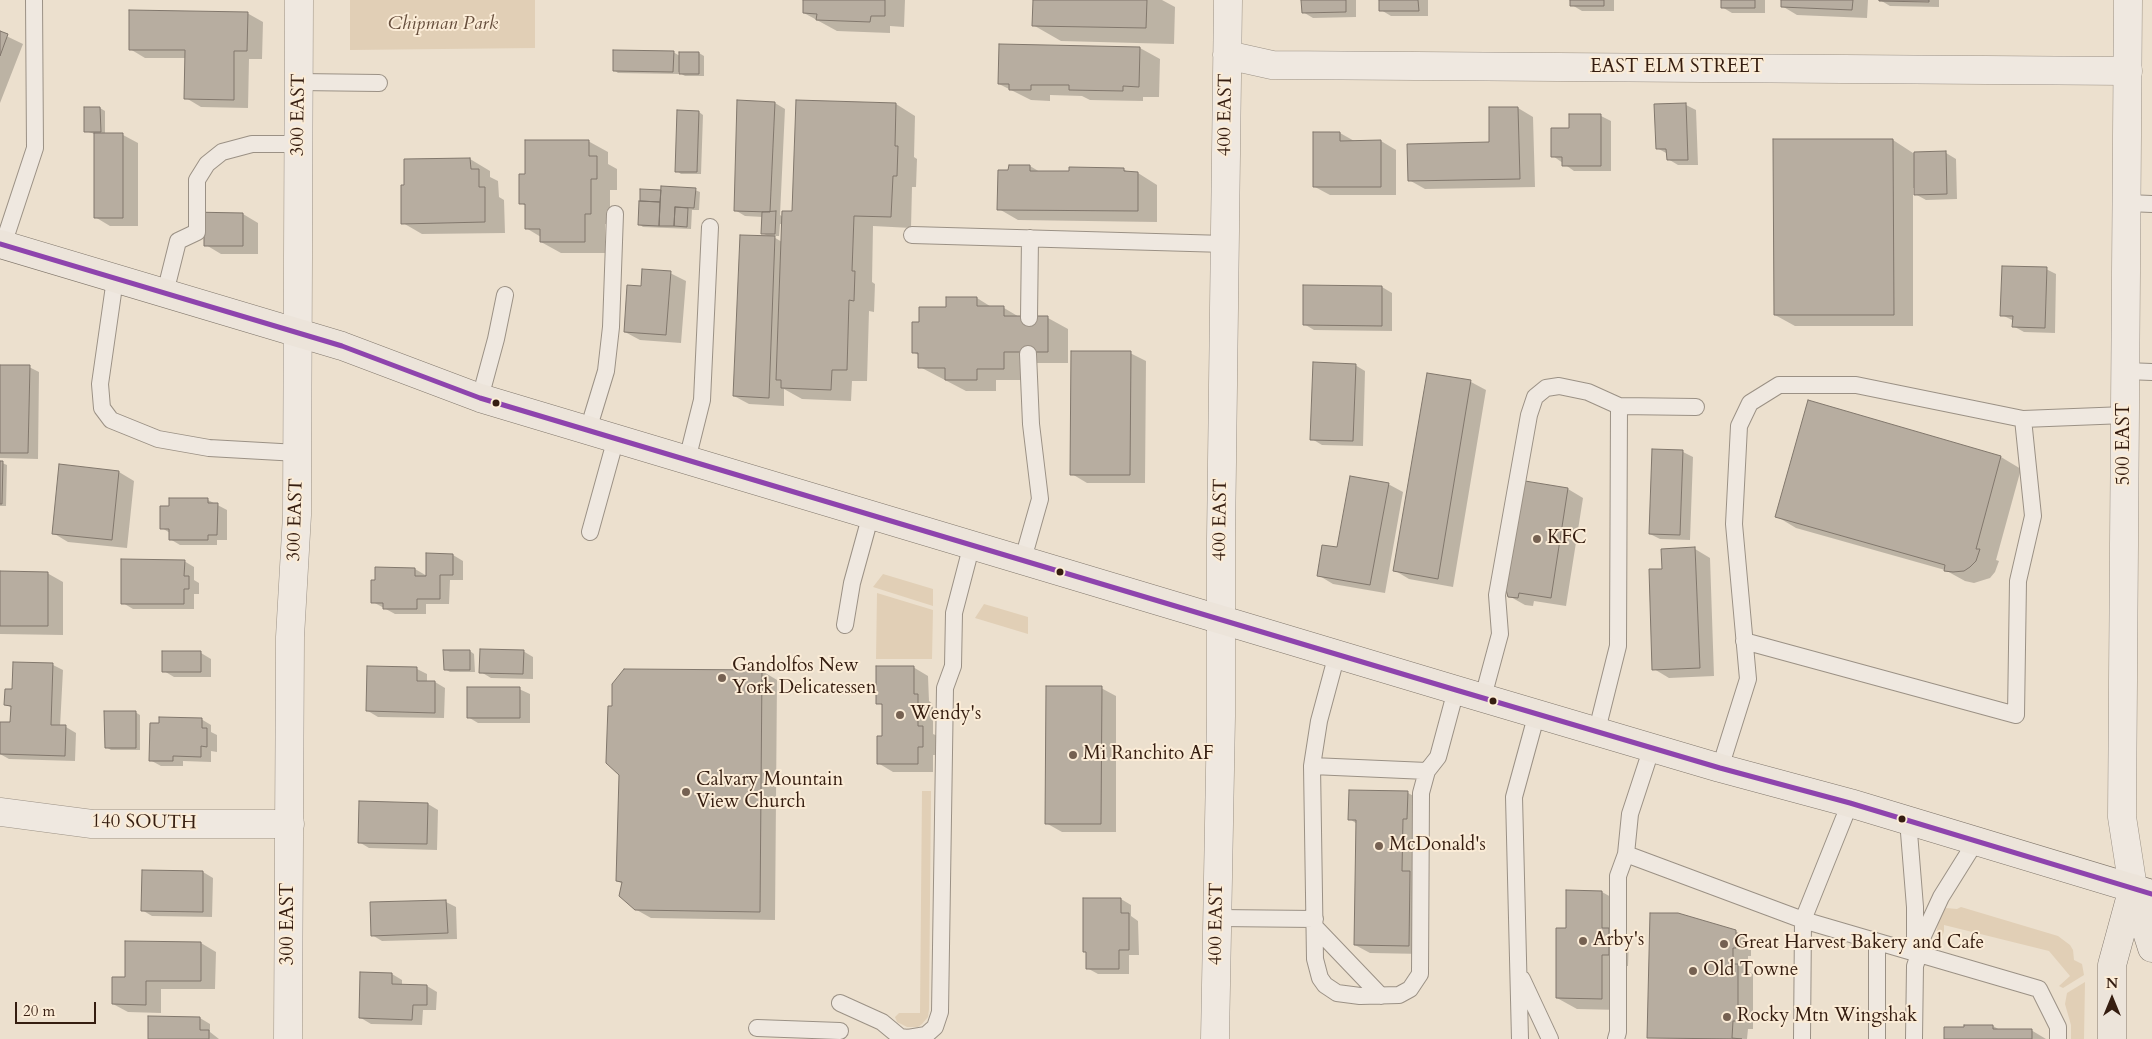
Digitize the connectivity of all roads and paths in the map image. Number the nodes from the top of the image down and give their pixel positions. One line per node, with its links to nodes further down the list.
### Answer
1 (34, 0): 15 (lane)
2 (300, 0): 7 (street, 300 EAST)
3 (1228, 0): 5 (street, 400 EAST)
4 (2128, 0): 6 (street, 500 EAST)
5 (1227, 55): 6 (street, EAST ELM STREET); 16 (street, 400 EAST)
6 (2128, 71): 10 (street, 500 EAST)
7 (299, 82): 8 (lane); 9 (street, 300 EAST)
8 (379, 83)
9 (298, 144): 18 (lane); 21 (street, 300 EAST)
10 (2139, 204): 23 (street, 500 EAST)
11 (615, 214): 29 (lane)
12 (710, 227): 32 (lane)
13 (912, 235): 14 (lane)
14 (1030, 238): 16 (lane); 20 (lane)
15 (2, 244): 17 (main road)
16 (1225, 244): 37 (street, 400 EAST)
17 (115, 279): 18 (main road); 31 (lane)
18 (165, 293): 21 (main road)
19 (505, 294): 24 (lane)
20 (1029, 318)
21 (298, 333): 24 (main road); 31 (street, 300 EAST)
22 (1028, 354): 36 (lane)
23 (2139, 372): 27 (street, 500 EAST)
24 (480, 398): 29 (main road)
25 (1619, 406): 26 (lane); 42 (lane); 44 (lane)
26 (1696, 407)
27 (2125, 415): 28 (lane); 55 (street, 500 EAST)
28 (2023, 419): 39 (lane); 39 (lane)
29 (588, 430): 30 (main road)
30 (616, 438): 32 (main road); 34 (lane)
31 (298, 453): 52 (street, 300 EAST)
32 (687, 460): 33 (main road)
33 (871, 514): 35 (main road); 38 (lane)
34 (590, 532)
35 (972, 544): 36 (main road); 64 (lane)
36 (1023, 559): 37 (main road)
37 (1221, 618): 40 (main road); 56 (street, 400 EAST)
38 (845, 625)
39 (1744, 642): 47 (lane)
40 (1337, 654): 41 (main road); 46 (lane)
41 (1456, 690): 42 (main road); 48 (lane)
42 (1483, 697): 43 (main road)
43 (1537, 713): 44 (main road); 62 (lane)
44 (1597, 730): 45 (main road)
45 (1652, 747): 47 (main road); 54 (lane)
46 (1312, 766): 48 (lane); 58 (lane)
47 (1720, 768): 49 (main road)
48 (1427, 771): 63 (lane)
49 (1850, 803): 51 (main road); 57 (lane)
50 (0, 812): 52 (street, 140 SOUTH)
51 (1908, 820): 53 (main road); 61 (lane)
52 (290, 824): 67 (street, 300 EAST)
53 (1976, 841): 55 (main road); 61 (lane)
54 (1626, 854): 57 (lane); 71 (lane)
55 (2142, 891): 60 (main road, 500 EAST); 76 (main road, 500 EAST)
56 (1218, 918): 58 (lane); 68 (street, 400 EAST)
57 (1803, 920): 59 (lane); 72 (lane)
58 (1315, 923): 63 (lane); 63 (lane)
59 (1877, 942): 61 (lane); 73 (lane)
60 (2152, 948)
61 (1917, 954): 74 (lane); 75 (lane)
62 (1519, 972): 69 (lane); 70 (lane)
63 (1382, 996)
64 (840, 1003)
65 (757, 1028): 66 (lane)
66 (840, 1031)
67 (288, 1039)
68 (1215, 1039)
69 (1520, 1039)
70 (1550, 1039)
71 (1616, 1039)
72 (1802, 1039)
73 (1877, 1039)
74 (1914, 1039)
75 (2058, 1039)
76 (2112, 1039)

